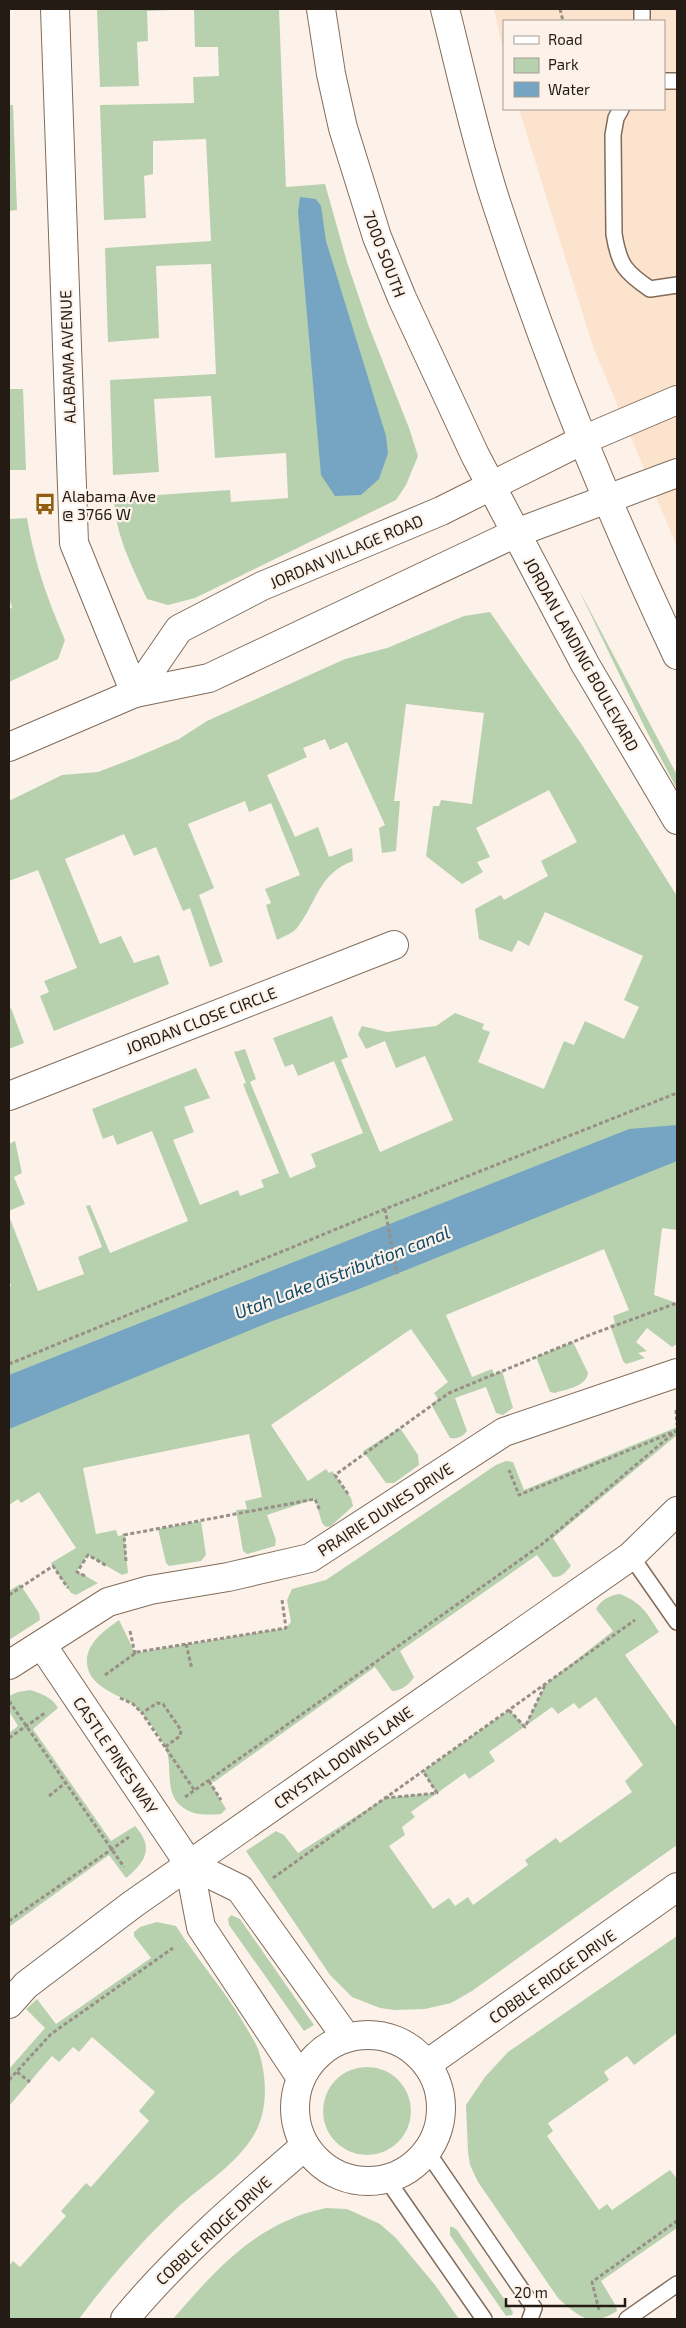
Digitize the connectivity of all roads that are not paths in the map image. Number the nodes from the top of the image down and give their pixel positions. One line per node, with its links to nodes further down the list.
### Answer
1 (55, 9): 13 (street, ALABAMA AVENUE)
2 (321, 9): 9 (street, 7000 SOUTH)
3 (445, 9): 7 (street)
4 (620, 110): 5 (lane)
5 (677, 285)
6 (677, 400): 7 (street, JORDAN VILLAGE ROAD)
7 (583, 440): 9 (street, JORDAN VILLAGE ROAD); 10 (street)
8 (677, 473): 10 (street)
9 (491, 486): 11 (street, JORDAN LANDING BOULEVARD); 13 (street, JORDAN VILLAGE ROAD)
10 (606, 498): 11 (street); 12 (street)
11 (516, 533): 13 (street); 15 (street, JORDAN LANDING BOULEVARD)
12 (677, 655)
13 (135, 693): 14 (street)
14 (9, 747)
15 (677, 820)
16 (394, 945): 17 (street, JORDAN CLOSE CIRCLE)
17 (9, 1096)
18 (677, 1373): 22 (street, PRAIRIE DUNES DRIVE)
19 (677, 1511): 20 (street, CRYSTAL DOWNS LANE)
20 (631, 1556): 21 (lane); 24 (street, CRYSTAL DOWNS LANE)
21 (677, 1622)
22 (42, 1645): 23 (street, PRAIRIE DUNES DRIVE); 24 (street, CASTLE PINES WAY)
23 (9, 1665)
24 (189, 1864): 26 (street, CRYSTAL DOWNS LANE); 27 (street); 29 (street, CASTLE PINES WAY)
25 (677, 1886): 28 (street, COBBLE RIDGE DRIVE)
26 (9, 2004)
27 (346, 2037): 28 (street); 29 (street)
28 (426, 2064): 31 (street)
29 (301, 2078): 30 (street)
30 (305, 2146): 32 (street); 34 (street, COBBLE RIDGE DRIVE)
31 (426, 2150): 32 (street); 36 (lane)
32 (386, 2178): 35 (lane)
33 (677, 2284): 37 (lane)
34 (126, 2319)
35 (484, 2319)
36 (530, 2319)
37 (627, 2319)

